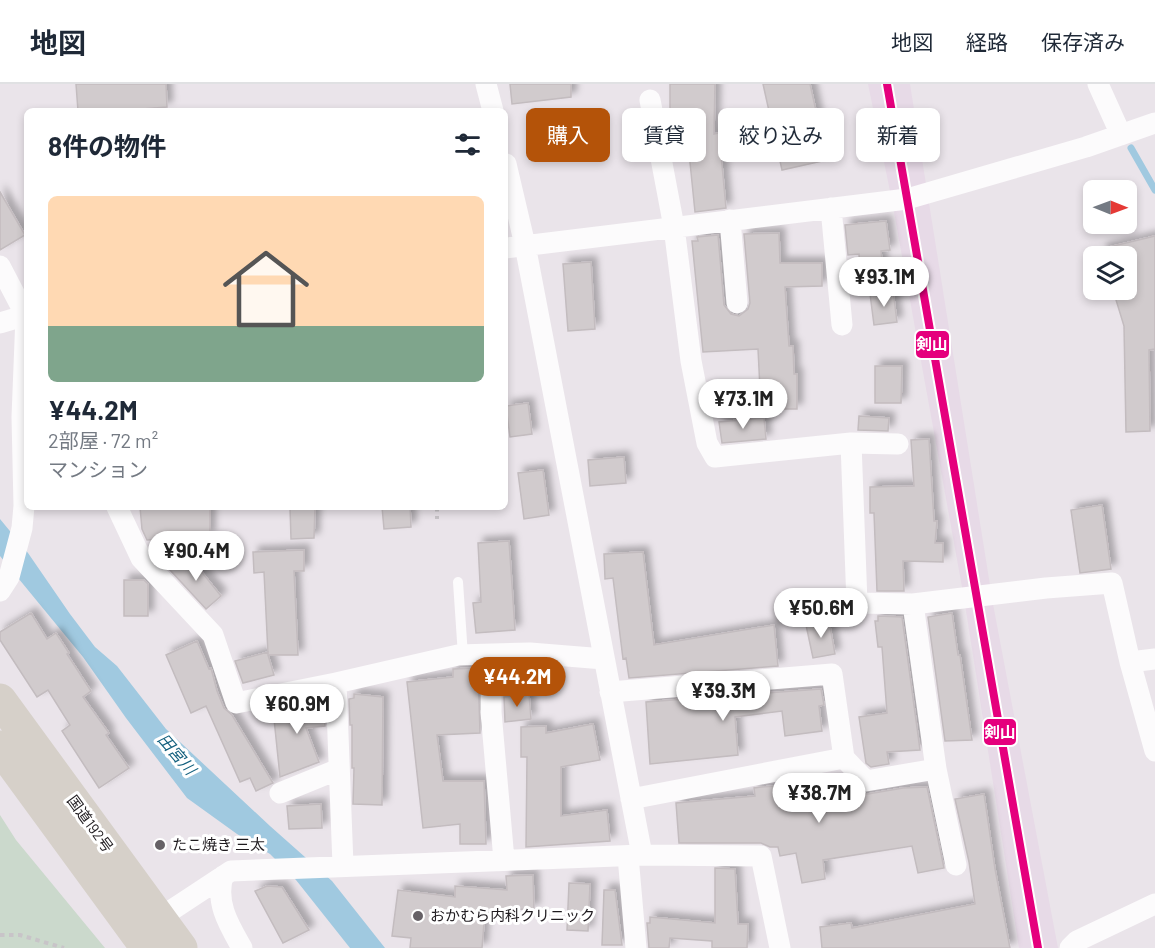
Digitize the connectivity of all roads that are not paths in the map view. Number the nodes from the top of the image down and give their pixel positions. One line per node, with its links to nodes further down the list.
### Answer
1 (486, 84): 4 (street)
2 (1098, 84): 6 (street)
3 (650, 100): 10 (street)
4 (491, 108)
5 (1155, 123): 6 (street)
6 (1121, 135): 8 (street)
7 (508, 182): 11 (street)
8 (831, 208): 9 (street); 17 (street)
9 (730, 220): 10 (street); 13 (street)
10 (674, 227): 11 (street); 18 (street)
11 (515, 247): 27 (street)
12 (0, 266): 14 (street)
13 (736, 303)
14 (24, 310)
15 (24, 317): 16 (street)
16 (0, 323)
17 (842, 325)
18 (851, 443): 19 (street); 24 (street)
19 (898, 444)
20 (24, 506): 23 (street)
21 (118, 510): 30 (street)
22 (458, 582): 26 (lane)
23 (4, 584)
24 (913, 604): 29 (street); 37 (street)
25 (491, 655): 26 (street); 27 (street); 41 (street)
26 (463, 656): 30 (street)
27 (604, 659): 31 (street)
28 (1155, 659): 29 (street)
29 (1130, 662): 34 (street)
30 (336, 683): 36 (street)
31 (610, 692): 35 (street); 39 (street)
32 (0, 700): 46 (highway, 国道192号)
33 (0, 747): 46 (highway, 国道192号)
34 (1155, 751)
35 (844, 758): 37 (street); 39 (street)
36 (339, 769): 38 (street); 43 (street)
37 (936, 769): 42 (street)
38 (280, 793)
39 (631, 799): 40 (street)
40 (635, 856): 41 (street); 49 (street); 50 (street)
41 (504, 860): 43 (street)
42 (956, 865)
43 (334, 866): 44 (street)
44 (223, 876): 46 (street); 48 (street)
45 (1155, 904): 51 (street)
46 (148, 933): 47 (highway, 国道192号)
47 (181, 948)
48 (242, 948)
49 (636, 948)
50 (780, 948)
51 (1070, 948)

